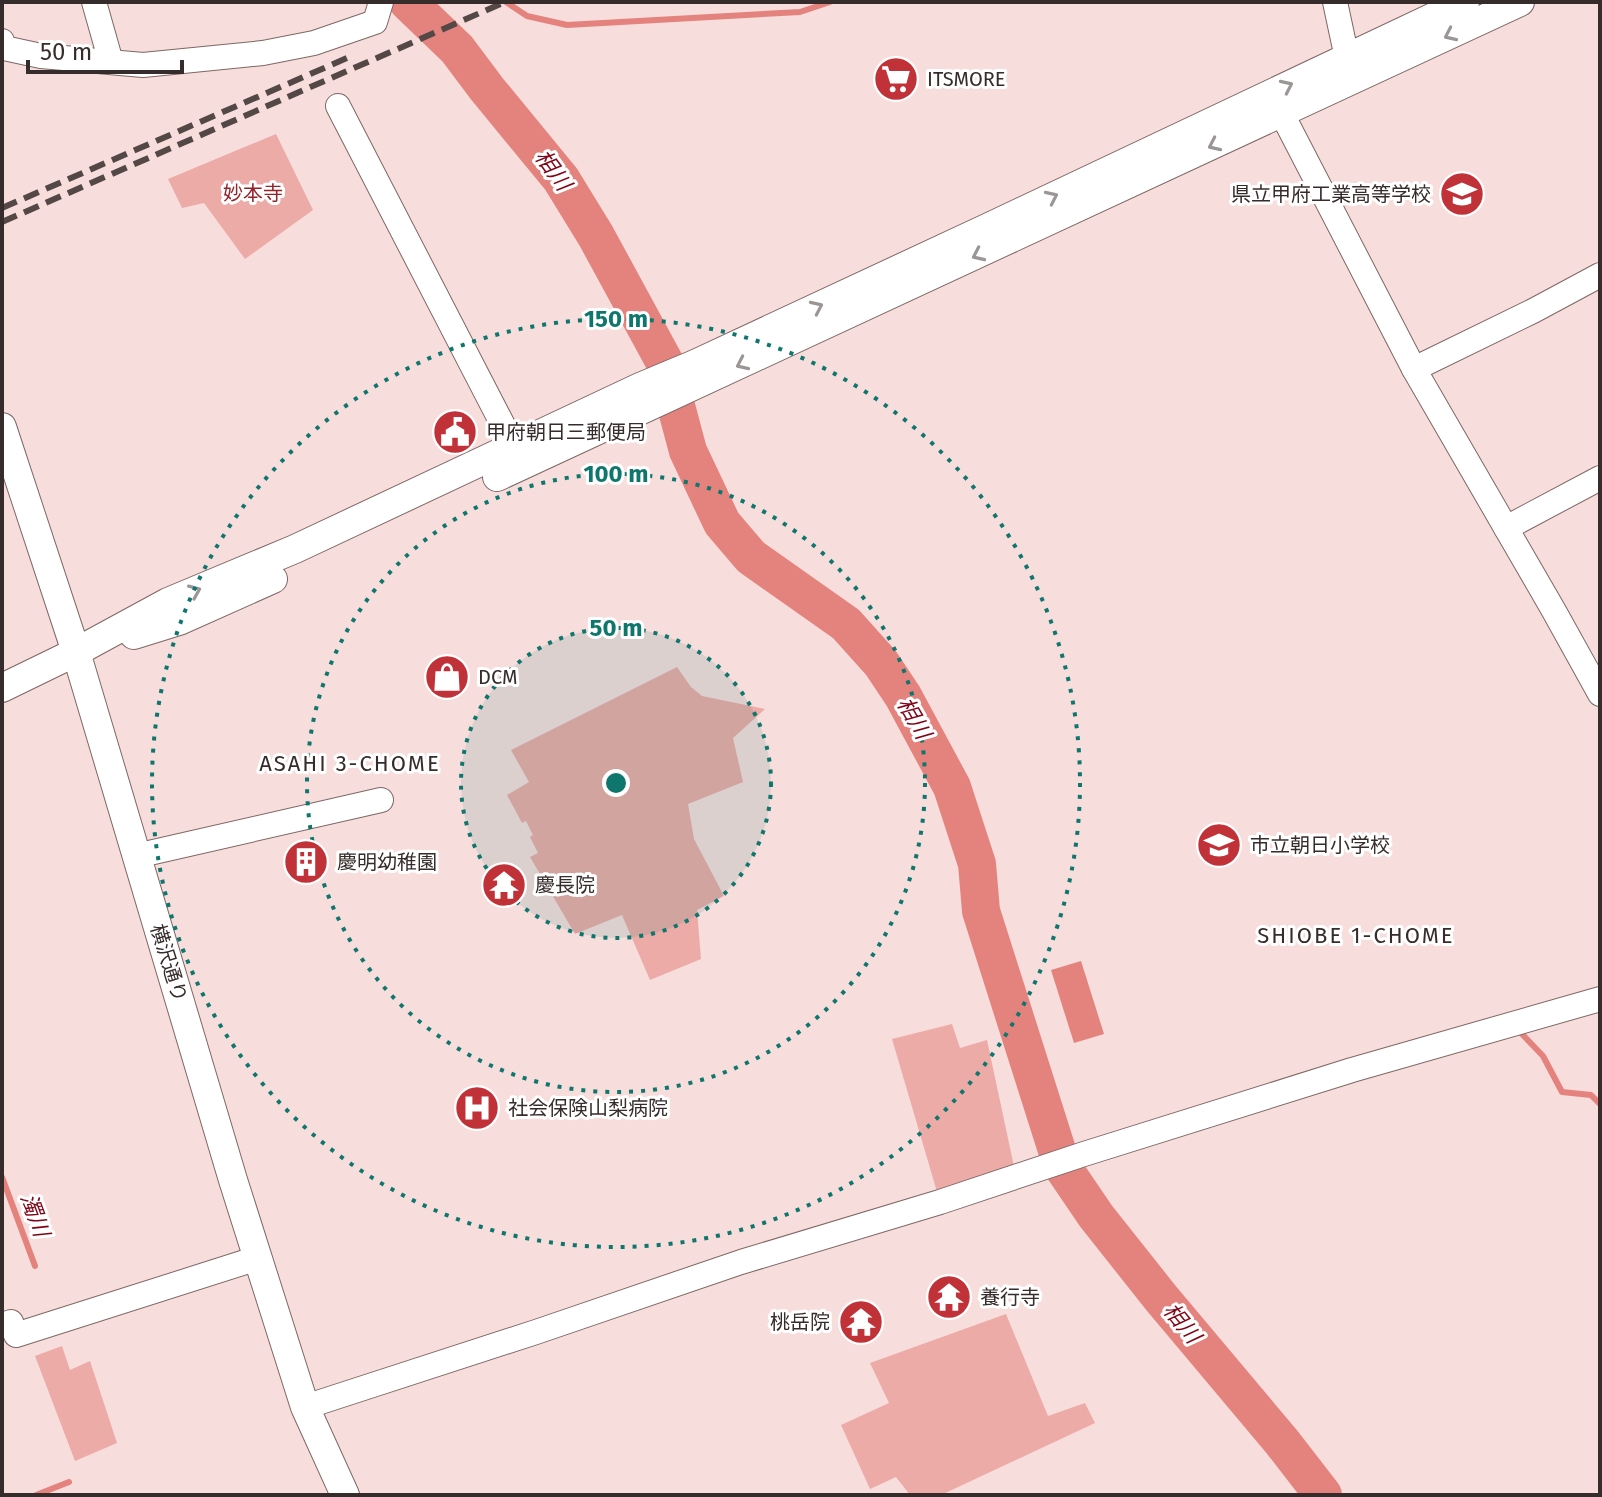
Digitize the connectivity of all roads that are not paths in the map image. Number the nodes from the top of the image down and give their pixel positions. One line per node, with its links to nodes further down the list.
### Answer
1 (94, 2): 8 (street)
2 (381, 2): 8 (street)
3 (1335, 2): 7 (street)
4 (1465, 2): 7 (street)
5 (1520, 2): 10 (street, one-way to 10)
6 (2, 41): 8 (street)
7 (1347, 58): 13 (street, one-way to 7)
8 (111, 62)
9 (338, 106): 15 (street)
10 (1282, 114): 12 (street); 13 (street, one-way to 13)
11 (1600, 275): 12 (street)
12 (1414, 369): 17 (street)
13 (699, 373): 15 (street)
14 (3, 432): 18 (street, 横沢通り)
15 (519, 456): 18 (street)
16 (1600, 478): 17 (street)
17 (1506, 528): 20 (street)
18 (76, 652): 19 (street); 22 (street, 横沢通り)
19 (2, 688)
20 (1600, 694)
21 (381, 800): 22 (street)
22 (136, 856): 24 (street, 横沢通り)
23 (1600, 999): 26 (street)
24 (258, 1258): 25 (street); 26 (street, 横沢通り)
25 (2, 1325)
26 (305, 1407): 27 (street, 横沢通り)
27 (345, 1495)

